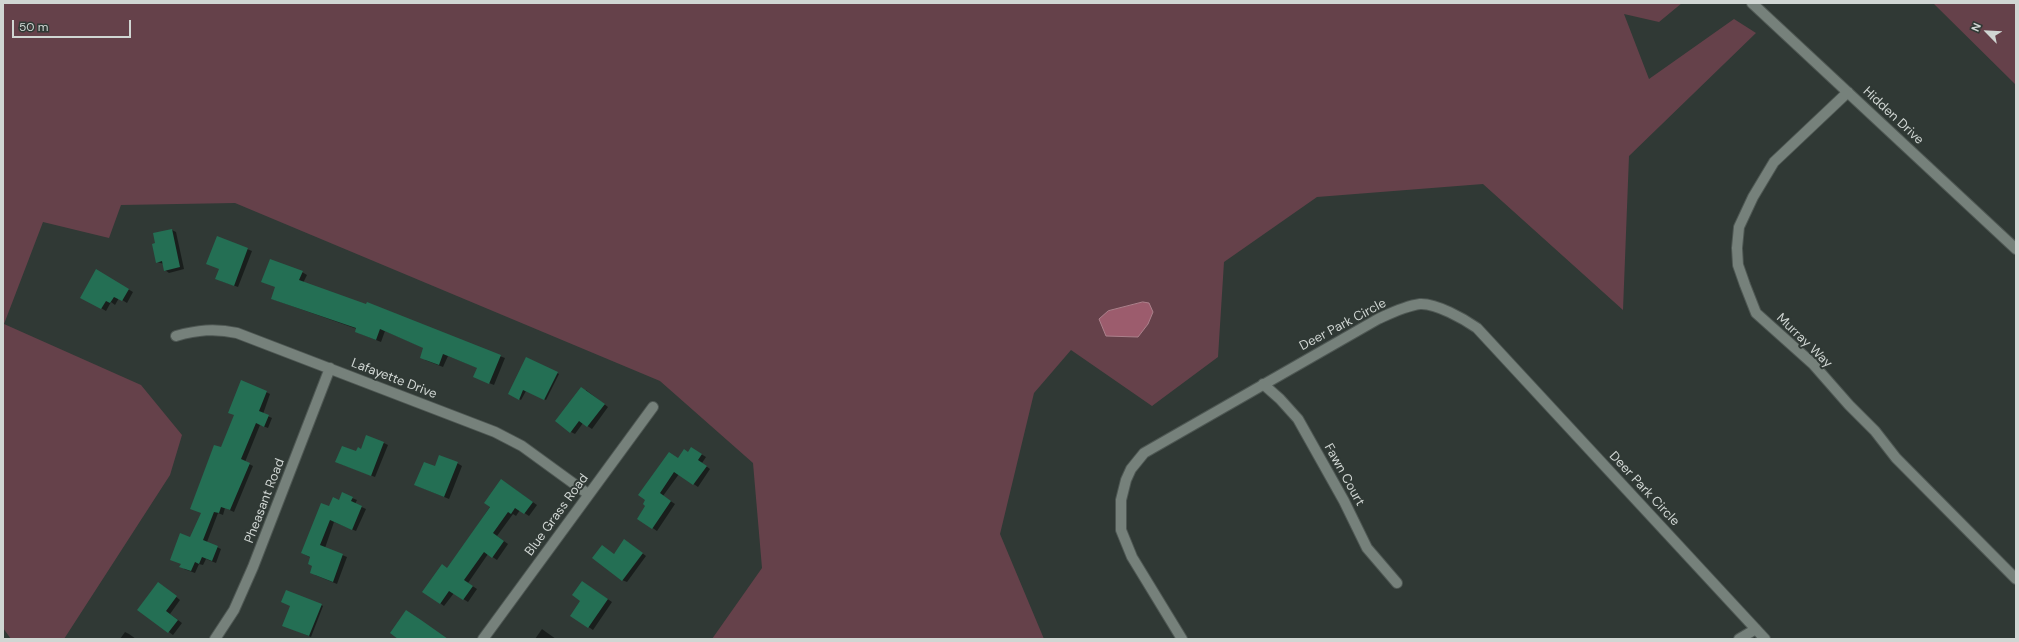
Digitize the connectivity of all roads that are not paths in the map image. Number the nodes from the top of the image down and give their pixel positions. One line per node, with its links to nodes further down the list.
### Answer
1 (1752, 3): 2 (street, Hidden Drive)
2 (1848, 92): 3 (street, Hidden Drive); 9 (street, Murray Way)
3 (2016, 249)
4 (176, 336): 5 (street, Lafayette Drive)
5 (330, 368): 8 (street, Lafayette Drive); 12 (street, Pheasant Road)
6 (1263, 384): 10 (street, Fawn Court); 11 (street, Deer Park Circle); 14 (street, Deer Park Circle)
7 (653, 407): 8 (street, Blue Grass Road)
8 (588, 494): 13 (street, Blue Grass Road)
9 (2016, 579)
10 (1397, 582)
11 (1756, 629): 15 (street); 16 (street, Deer Park Circle)
12 (215, 639)
13 (483, 639)
14 (1182, 639)
15 (1739, 639)
16 (1765, 639)

